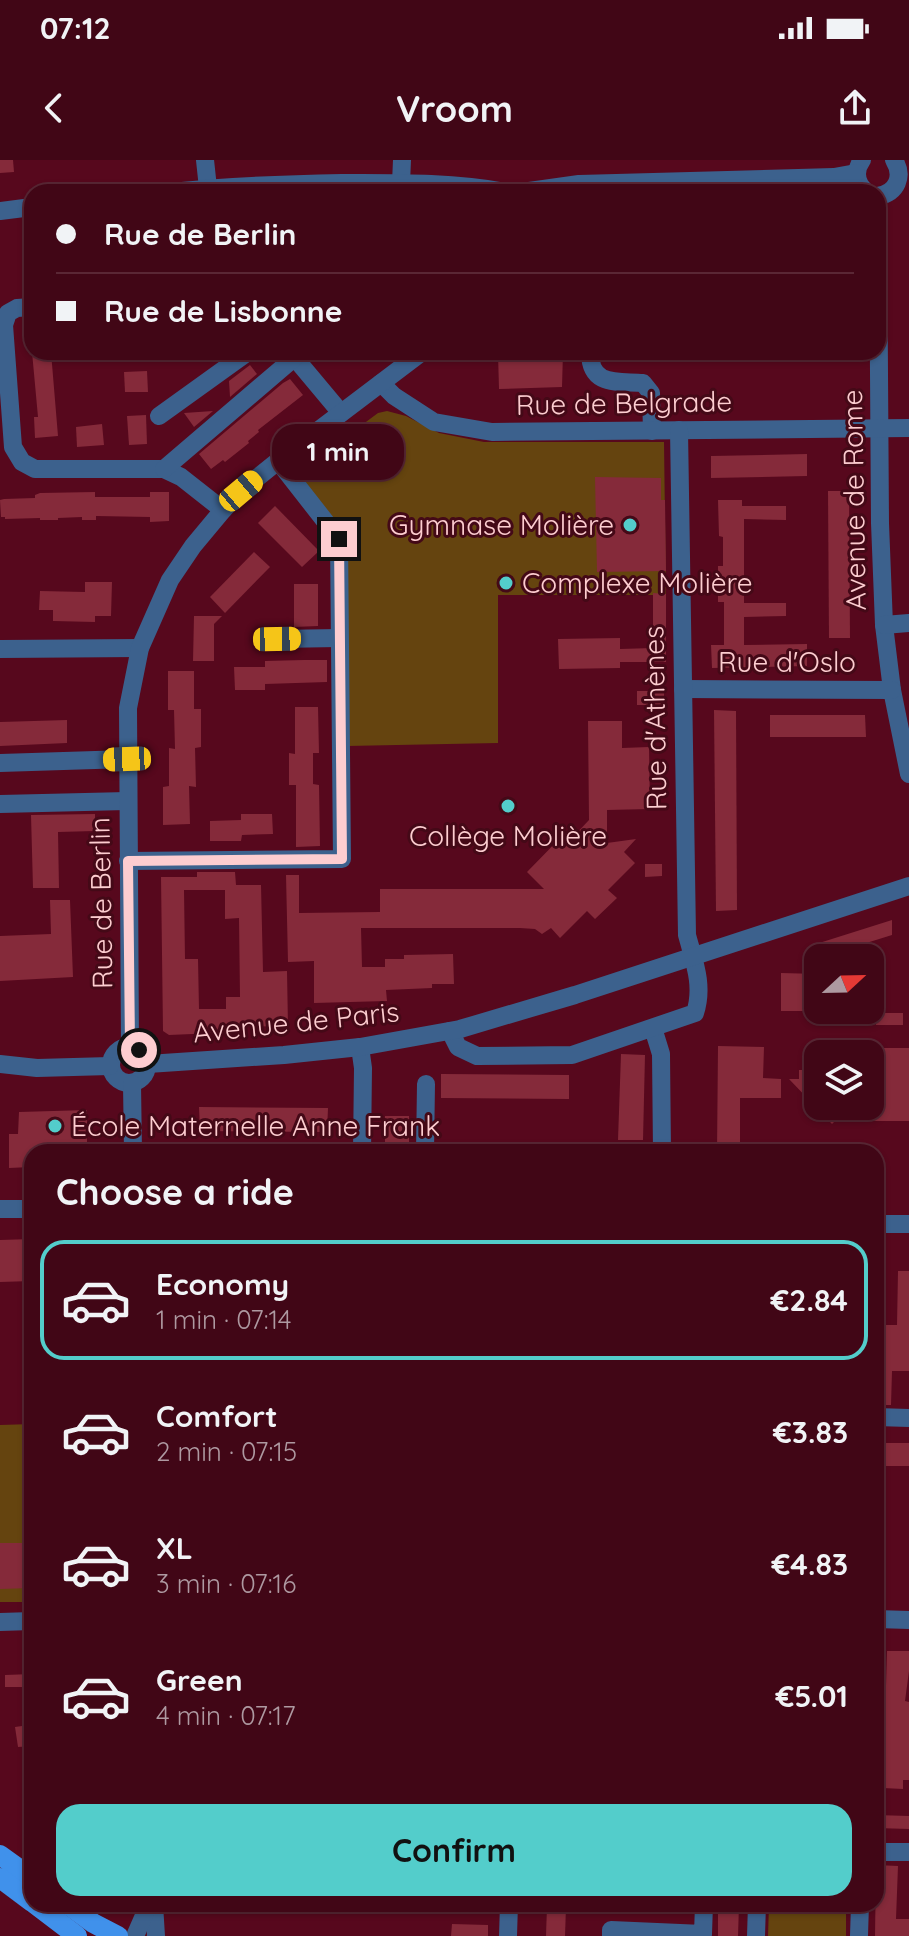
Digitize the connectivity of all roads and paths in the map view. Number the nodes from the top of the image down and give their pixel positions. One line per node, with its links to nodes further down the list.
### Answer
1 (205, 160): 6 (street)
2 (402, 160): 5 (street)
3 (859, 166): 9 (street)
4 (901, 168): 10 (street)
5 (401, 183): 7 (street); 8 (street)
6 (208, 184)
7 (371, 184)
8 (420, 184)
9 (579, 184)
10 (886, 194)
11 (24, 208): 12 (street)
12 (0, 211)
13 (24, 308): 28 (street)
14 (237, 360): 22 (street)
15 (292, 360): 28 (street)
16 (302, 360): 21 (street)
17 (411, 360): 20 (street, Rue de Berlin)
18 (590, 360): 26 (street)
19 (879, 360): 23 (street, Avenue de Rome)
20 (381, 383): 21 (street, Rue de Berlin); 26 (street, Rue de Belgrade)
21 (341, 413): 27 (street, Rue de Berlin)
22 (159, 416)
23 (880, 428): 24 (street, Rue de Belgrade); 25 (street, Rue de Belgrade); 31 (street, Avenue de Rome)
24 (909, 428)
25 (679, 430): 26 (street, Rue de Belgrade); 36 (street, Rue d'Athènes)
26 (652, 431)
27 (278, 461): 29 (street, Rue de Berlin); 32 (street)
28 (164, 469): 29 (street)
29 (223, 510): 34 (street, Rue de Berlin)
30 (909, 623): 31 (street)
31 (884, 625): 37 (street, Avenue de Rome)
32 (339, 638): 33 (street); 43 (street)
33 (277, 639)
34 (140, 648): 35 (street); 38 (street, Rue de Berlin)
35 (0, 649)
36 (683, 689): 37 (street, Rue d'Oslo); 45 (street, Rue d'Athènes)
37 (892, 690): 40 (street, Avenue de Rome)
38 (127, 759): 39 (street); 41 (street, Rue de Berlin)
39 (0, 763)
40 (908, 769)
41 (127, 801): 42 (street); 43 (street, Rue de Berlin)
42 (0, 804)
43 (128, 861): 48 (street, Rue de Berlin)
44 (909, 886): 45 (street, Avenue de Paris)
45 (693, 957): 46 (street); 47 (street, Avenue de Paris)
46 (653, 1028): 47 (street); 58 (street)
47 (450, 1031): 49 (street, Avenue de Paris)
48 (130, 1046): 51 (street); 52 (street)
49 (360, 1047): 51 (street, Avenue de Paris); 56 (street)
50 (0, 1064): 52 (street)
51 (148, 1064): 53 (street)
52 (110, 1066): 53 (street)
53 (132, 1084): 55 (street)
54 (426, 1084): 57 (street)
55 (133, 1144)
56 (362, 1144)
57 (425, 1144)
58 (662, 1144)
59 (0, 1209): 60 (street)
60 (24, 1209)
61 (884, 1224): 62 (street)
62 (909, 1224)
63 (884, 1417): 64 (street)
64 (909, 1418)
65 (884, 1619): 66 (street)
66 (909, 1620)
67 (24, 1621): 68 (street)
68 (0, 1622)
69 (884, 1852): 70 (street)
70 (909, 1852)
71 (0, 1855): 72 (main road)
72 (24, 1872)
73 (0, 1878): 74 (main road)
74 (24, 1896)
75 (45, 1912): 83 (main road)
76 (78, 1912): 84 (main road)
77 (148, 1912): 85 (street)
78 (153, 1912): 86 (street)
79 (509, 1912): 87 (street)
80 (704, 1912): 88 (street)
81 (757, 1912): 89 (street)
82 (860, 1912): 90 (street)
83 (77, 1936)
84 (118, 1936)
85 (135, 1936)
86 (156, 1936)
87 (508, 1936)
88 (611, 1936)
89 (756, 1936)
90 (859, 1936)

